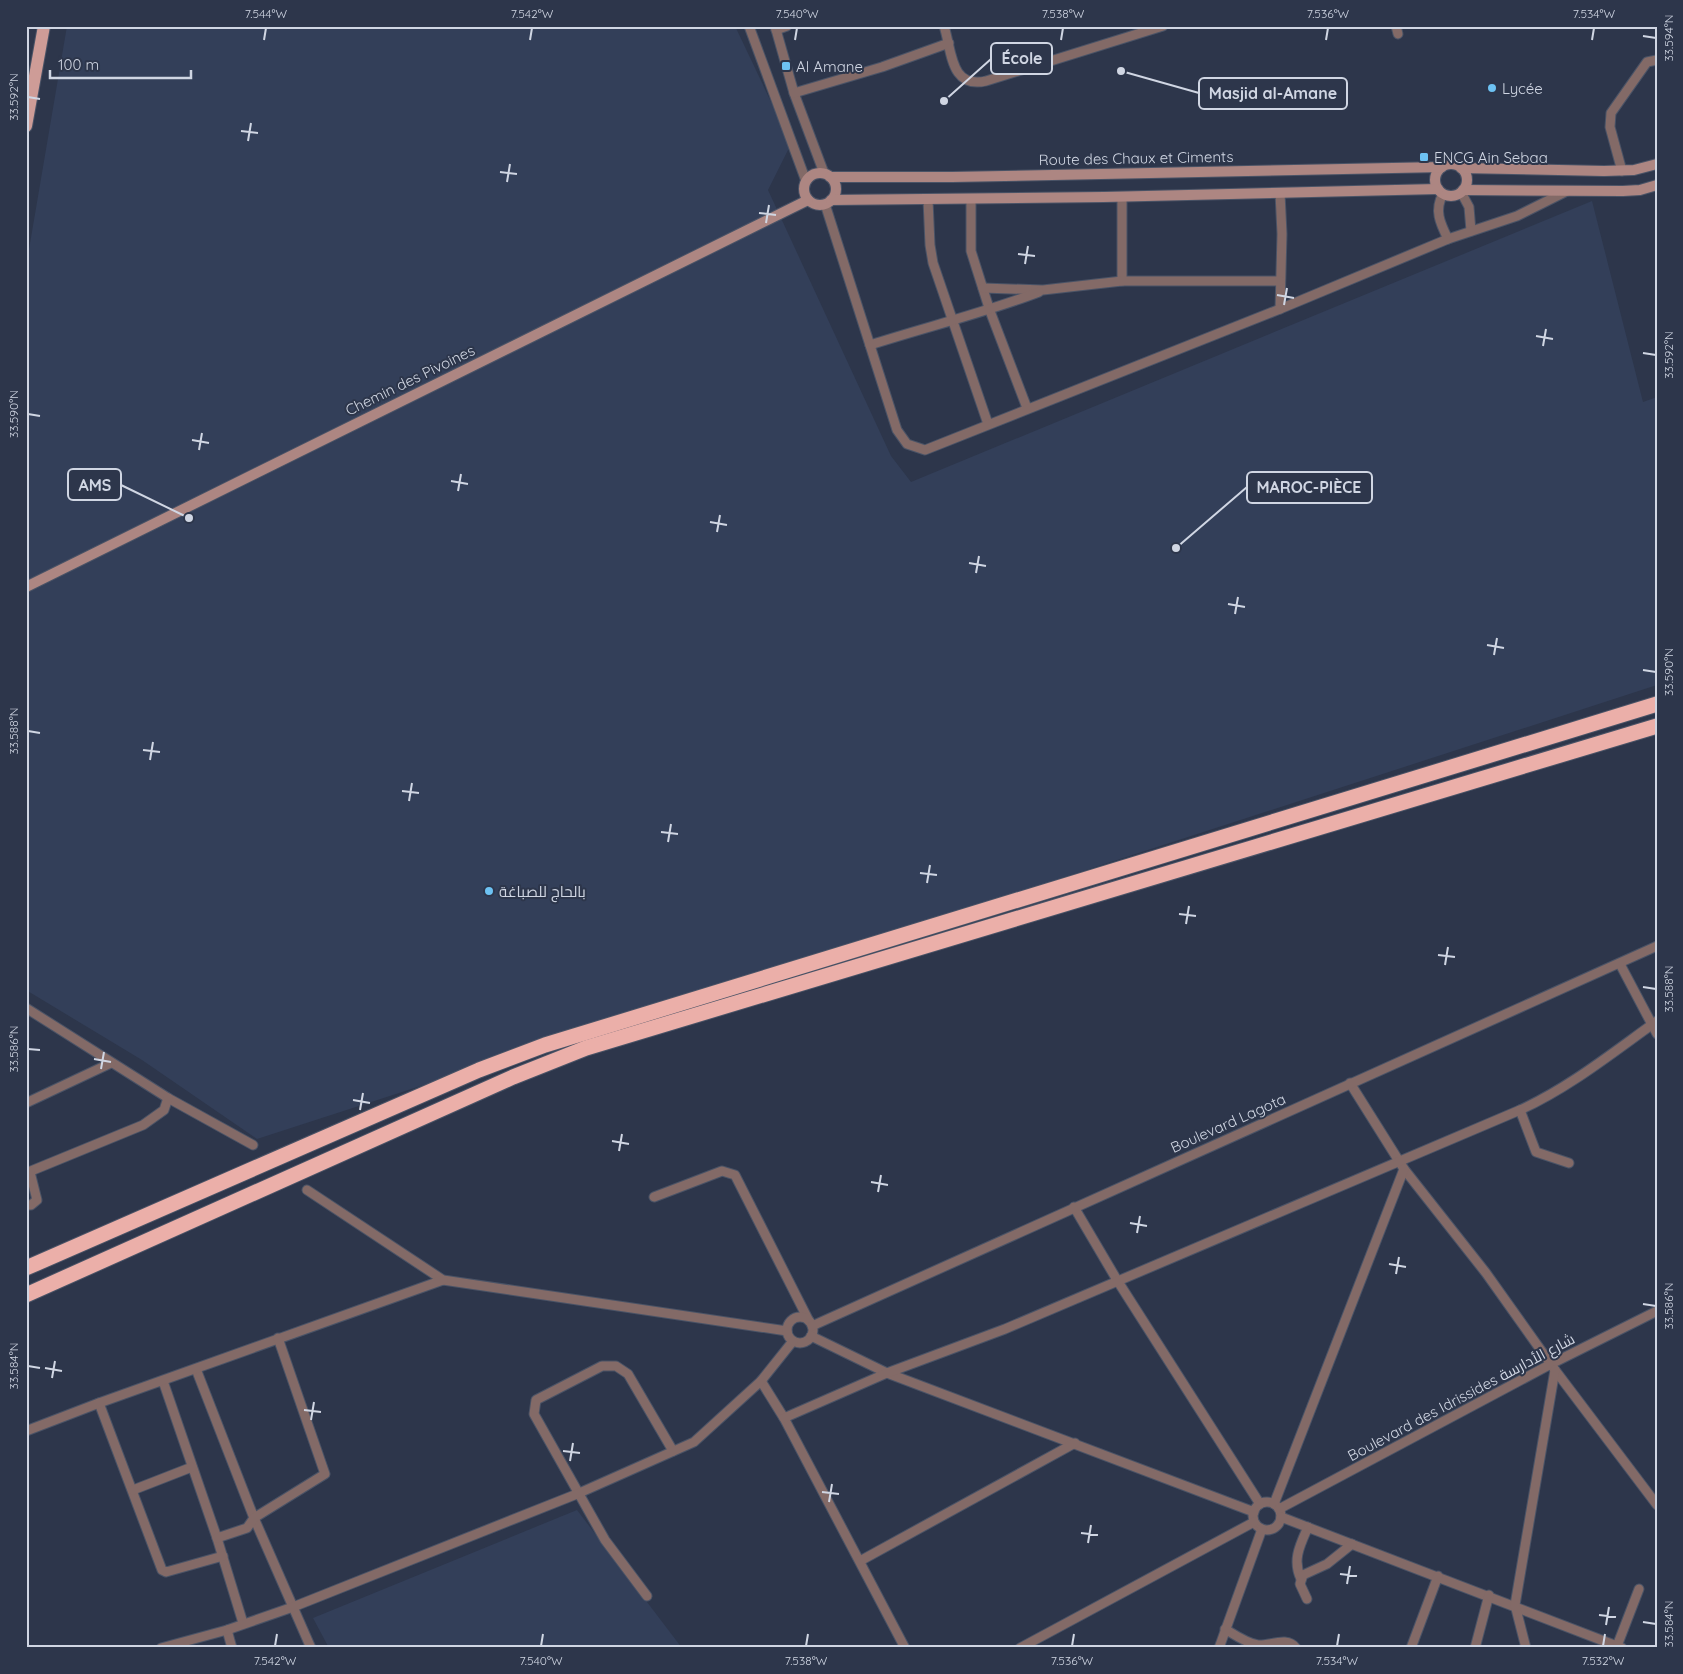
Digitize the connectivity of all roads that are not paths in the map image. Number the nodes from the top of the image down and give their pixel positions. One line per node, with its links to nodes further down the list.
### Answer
1 (44, 26): 10 (main road)
2 (750, 26): 16 (street)
3 (787, 26): 6 (street)
4 (944, 26): 7 (street)
5 (1163, 26): 7 (street)
6 (775, 28): 9 (street)
7 (949, 43): 9 (street)
8 (1657, 60): 14 (street)
9 (794, 93): 15 (street)
10 (26, 126)
11 (1657, 164): 14 (street)
12 (1442, 167): 13 (street); 15 (street, Route des Chaux et Ciments); 18 (street)
13 (1461, 168): 14 (street); 19 (street)
14 (1622, 171)
15 (827, 175): 16 (street); 26 (street)
16 (806, 181): 23 (street)
17 (1657, 185): 20 (street)
18 (1440, 191): 19 (street); 21 (street); 28 (street)
19 (1462, 191): 20 (street); 27 (street)
20 (1567, 191): 27 (street)
21 (1280, 193): 22 (street); 30 (street)
22 (1122, 197): 25 (street); 29 (street)
23 (808, 200): 26 (street); 39 (street, Chemin des Pivoines)
24 (928, 200): 25 (street); 26 (street); 35 (street)
25 (971, 200): 31 (street)
26 (828, 202): 36 (street)
27 (1471, 231): 28 (street)
28 (1448, 239): 33 (street)
29 (1122, 281): 30 (street); 32 (street)
30 (1280, 281): 33 (street)
31 (983, 288): 32 (street); 34 (street)
32 (1043, 290): 34 (street)
33 (1280, 309): 37 (street)
34 (990, 311): 35 (street); 37 (street)
35 (951, 320): 36 (street); 38 (street)
36 (870, 345): 38 (street)
37 (1027, 408): 38 (street)
38 (988, 424)
39 (26, 587)
40 (1657, 704): 61 (highway)
41 (1657, 726): 64 (highway)
42 (1657, 946): 43 (street, Boulevard Lagota)
43 (1620, 964): 45 (street); 48 (street, Boulevard Lagota)
44 (26, 1008): 47 (street)
45 (1654, 1023): 46 (street); 51 (street)
46 (1657, 1034)
47 (111, 1062): 49 (street); 50 (street)
48 (1350, 1083): 53 (street); 60 (street, Boulevard Lagota)
49 (168, 1098): 52 (street); 56 (street)
50 (26, 1103)
51 (1520, 1110): 53 (street); 54 (street)
52 (253, 1146)
53 (1399, 1160): 55 (street); 63 (street)
54 (1569, 1163)
55 (1404, 1169): 71 (street); 86 (street)
56 (28, 1172): 59 (street)
57 (307, 1190): 62 (street)
58 (654, 1197): 66 (street)
59 (26, 1205)
60 (1074, 1207): 63 (street); 66 (street, Boulevard Lagota)
61 (26, 1268)
62 (443, 1280): 67 (street); 69 (street)
63 (1117, 1280): 73 (street); 85 (street)
64 (29, 1295)
65 (1657, 1311): 71 (street, Boulevard des Idrissides شارع الأدارسة)
66 (810, 1324): 67 (street); 68 (street)
67 (787, 1331): 70 (street)
68 (811, 1336): 70 (street); 73 (street)
69 (278, 1338): 72 (street); 87 (street)
70 (793, 1341): 75 (street)
71 (1553, 1367): 84 (street); 86 (street, Boulevard des Idrissides شارع الأدارسة); 101 (street)
72 (196, 1369): 74 (street); 87 (street)
73 (887, 1373): 77 (street); 79 (street)
74 (163, 1381): 76 (street); 81 (street)
75 (761, 1381): 77 (street); 80 (street)
76 (98, 1403): 78 (street); 82 (street)
77 (784, 1418): 94 (street)
78 (26, 1432)
79 (1074, 1443): 85 (street); 94 (street)
80 (673, 1451): 83 (street); 83 (street)
81 (192, 1467): 82 (street); 91 (street)
82 (133, 1490): 93 (street)
83 (577, 1494): 99 (street); 102 (street)
84 (1657, 1505)
85 (1257, 1508): 86 (street); 88 (street)
86 (1278, 1510): 89 (street, Boulevard des Idrissides شارع الأدارسة); 90 (street)
87 (254, 1518): 91 (street); 102 (street)
88 (1254, 1522): 89 (street); 112 (street)
89 (1262, 1528): 104 (street)
90 (1308, 1528): 92 (street); 96 (street)
91 (217, 1538): 93 (street)
92 (1352, 1544): 95 (street); 96 (street)
93 (222, 1556): 103 (street)
94 (860, 1561): 111 (street)
95 (1438, 1576): 98 (street); 115 (street)
96 (1301, 1579): 100 (street)
97 (1639, 1589): 107 (street)
98 (1488, 1595): 101 (street); 116 (street)
99 (646, 1596)
100 (1307, 1599)
101 (1515, 1605): 107 (street); 117 (street)
102 (293, 1607): 103 (street); 110 (street)
103 (243, 1623): 105 (street)
104 (1225, 1629): 113 (street); 114 (street)
105 (227, 1630): 106 (street); 109 (street)
106 (181, 1645): 108 (street)
107 (1619, 1647)
108 (161, 1648)
109 (232, 1648)
110 (311, 1648)
111 (905, 1648)
112 (1020, 1648)
113 (1219, 1648)
114 (1296, 1648)
115 (1411, 1648)
116 (1475, 1648)
117 (1526, 1648)

